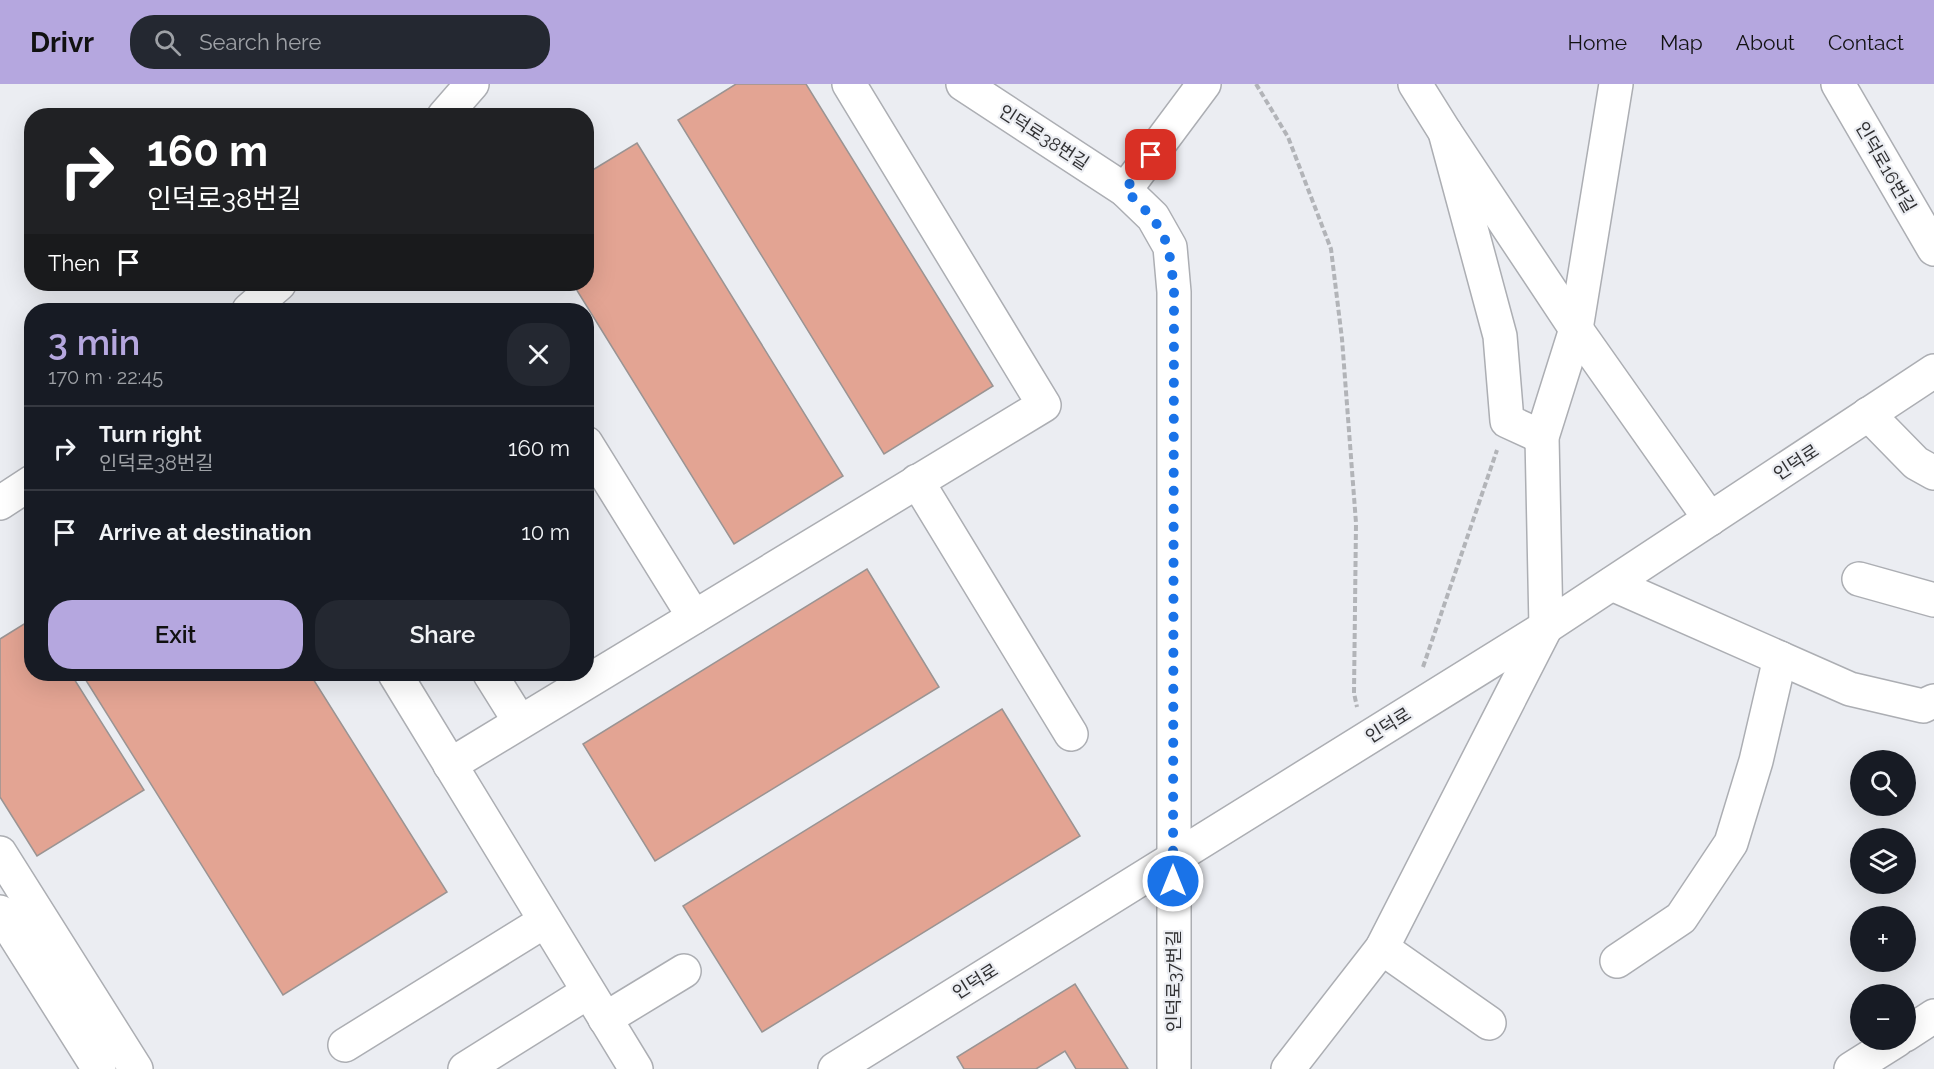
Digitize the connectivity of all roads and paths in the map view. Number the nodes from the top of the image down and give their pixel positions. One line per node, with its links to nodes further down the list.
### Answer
1 (472, 84): 9 (street)
2 (849, 84): 22 (street)
3 (963, 84): 11 (street, 인덕로38번길)
4 (1204, 84): 11 (street)
5 (1256, 84): 40 (path)
6 (1415, 84): 10 (street)
7 (1616, 84): 15 (street)
8 (1838, 84): 12 (street, 인덕로16번길)
9 (451, 108)
10 (1445, 132): 15 (street); 18 (street)
11 (1125, 190): 43 (street, 인덕로38번길)
12 (1934, 249)
13 (271, 291): 14 (street)
14 (257, 303)
15 (1576, 329): 19 (street); 25 (street)
16 (1934, 371): 17 (street, 인덕로)
17 (1869, 414): 21 (street); 25 (street, 인덕로)
18 (1507, 421): 19 (street); 37 (path)
19 (1542, 437): 30 (street)
20 (594, 456): 29 (street)
21 (1934, 473)
22 (917, 481): 29 (street); 39 (street)
23 (24, 487): 24 (street)
24 (0, 503)
25 (1710, 519): 27 (street, 인덕로)
26 (1859, 579): 28 (street)
27 (1612, 584): 30 (street, 인덕로); 31 (street)
28 (1934, 600)
29 (694, 617): 32 (street)
30 (1546, 627): 37 (street, 인덕로); 46 (street)
31 (1780, 658): 36 (street); 48 (street)
32 (594, 677)
33 (399, 681): 41 (street)
34 (494, 681): 38 (street)
35 (588, 681): 38 (street)
36 (1934, 701)
37 (1413, 710): 40 (street, 인덕로)
38 (520, 722): 41 (street)
39 (1071, 734)
40 (1363, 741): 43 (street, 인덕로)
41 (450, 765): 45 (street)
42 (0, 853): 58 (street)
43 (1173, 857): 56 (street, 인덕로); 61 (street, 인덕로37번길)
44 (0, 912): 47 (street)
45 (545, 921): 50 (street); 54 (street)
46 (1382, 948): 52 (street); 62 (street)
47 (10, 949): 57 (street)
48 (1617, 961)
49 (684, 971): 50 (street)
50 (597, 1005): 59 (street); 60 (street)
51 (1934, 1016): 53 (street)
52 (1489, 1023)
53 (1916, 1028)
54 (345, 1045)
55 (1881, 1050): 63 (street)
56 (842, 1067)
57 (99, 1069)
58 (136, 1069)
59 (465, 1069)
60 (636, 1069)
61 (1174, 1069)
62 (1288, 1069)
63 (1851, 1069)

